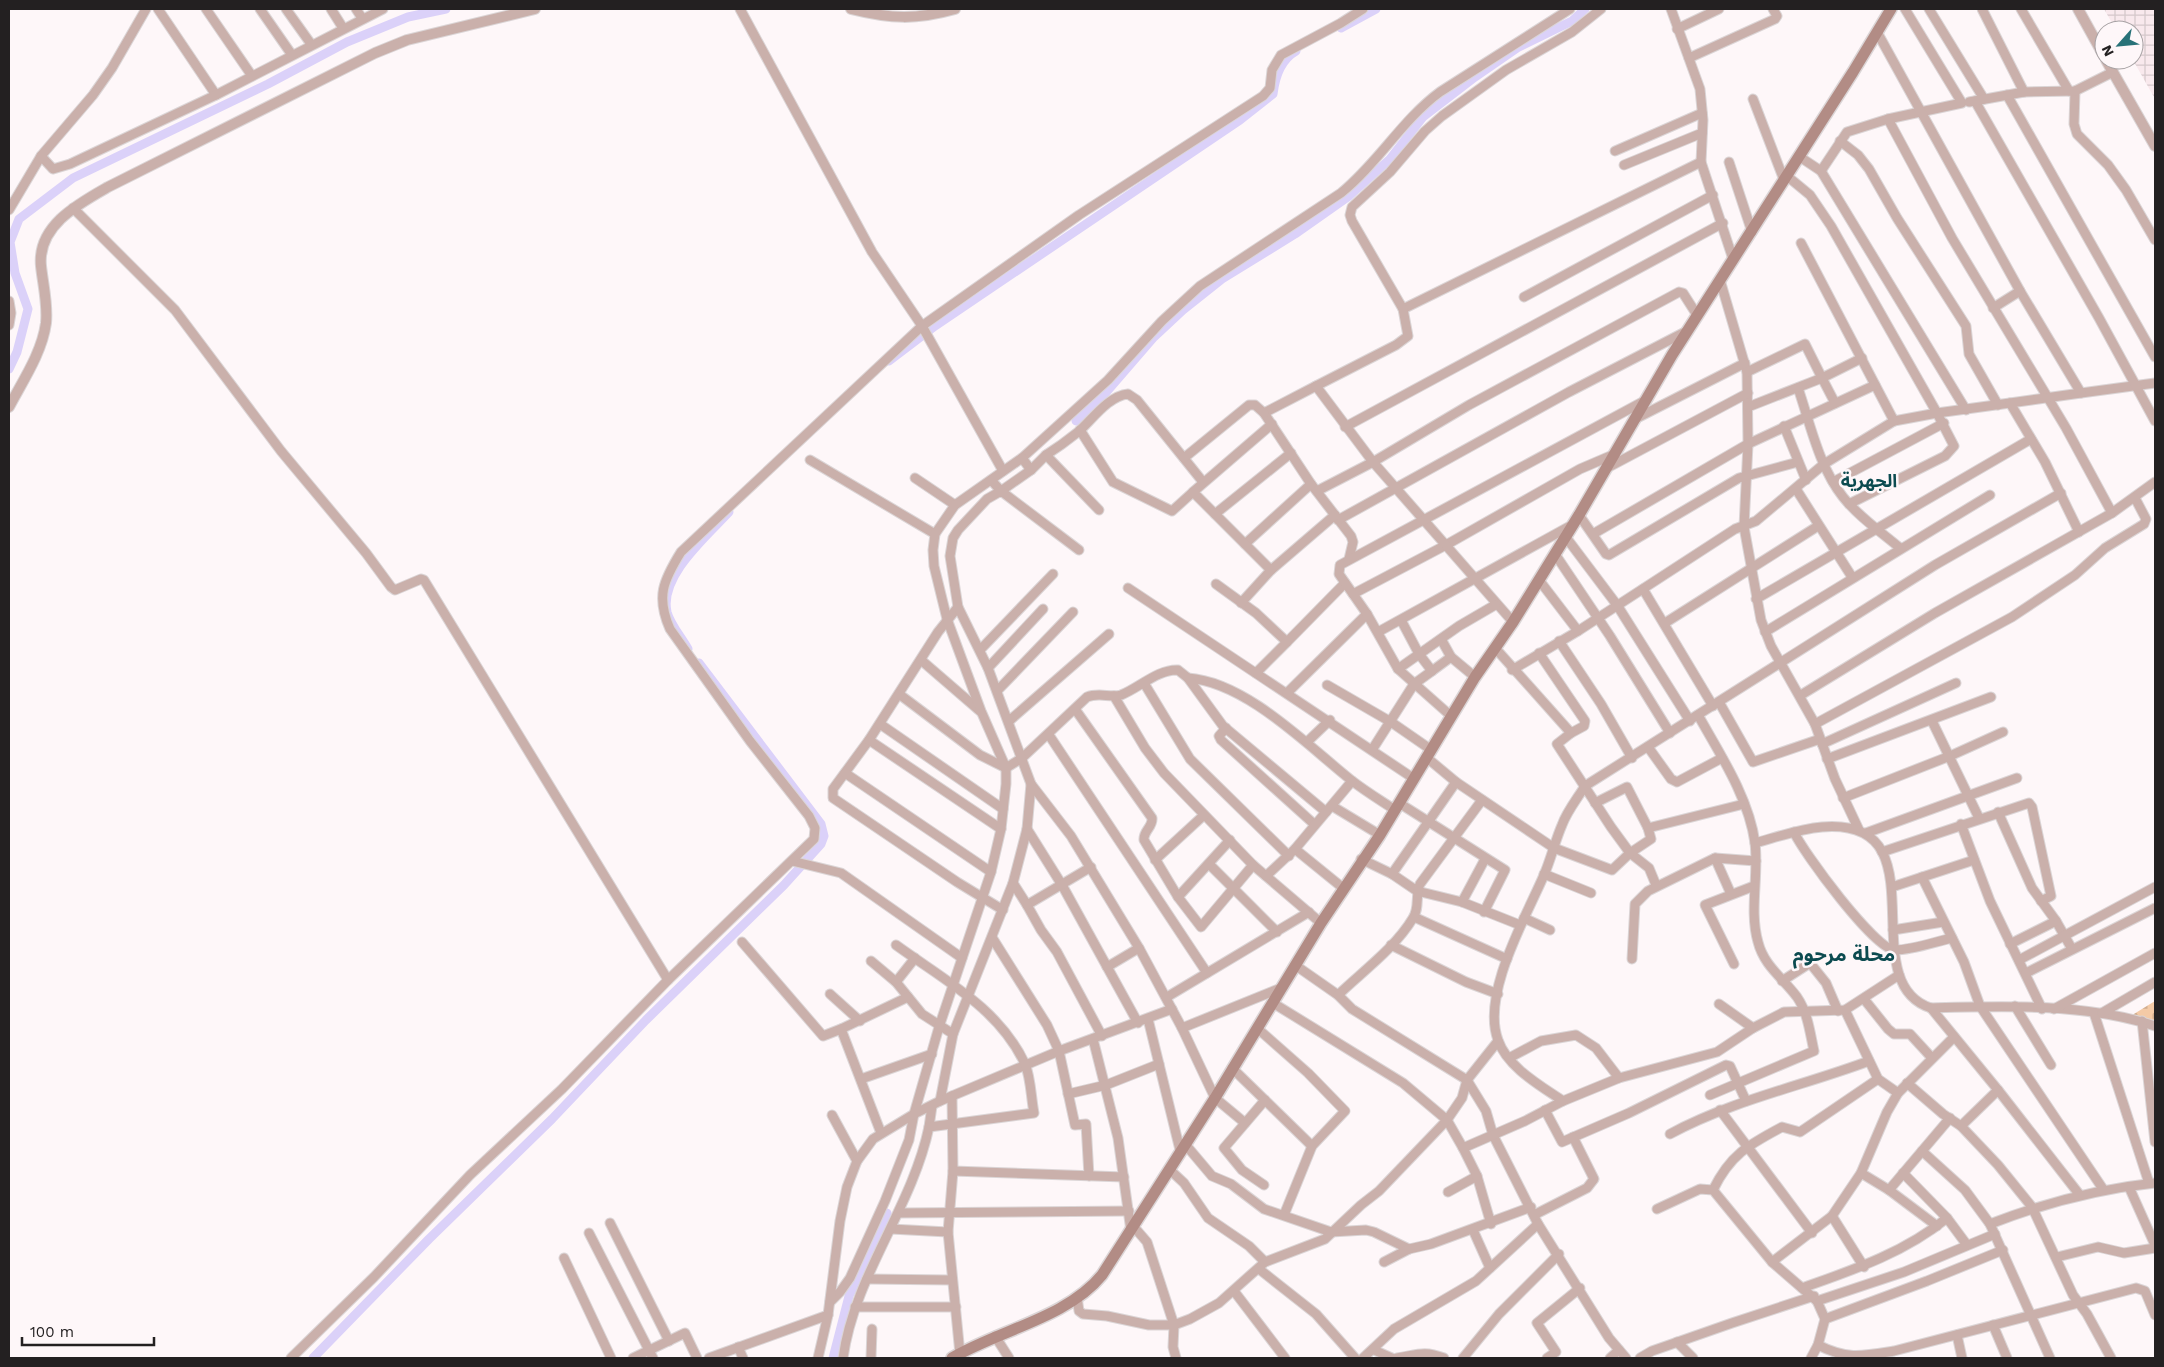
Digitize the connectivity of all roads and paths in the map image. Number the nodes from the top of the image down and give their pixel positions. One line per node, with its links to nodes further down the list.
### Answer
1 (146, 9): 50 (street)
2 (158, 9): 37 (street)
3 (206, 9): 34 (street)
4 (260, 9): 31 (street)
5 (286, 9): 30 (street)
6 (331, 9): 26 (street)
7 (356, 9): 25 (street)
8 (382, 9): 25 (street)
9 (535, 9): 59 (street)
10 (740, 9): 74 (street)
11 (851, 9): 12 (street)
12 (956, 9)
13 (1363, 9): 74 (street)
14 (1570, 9): 110 (street)
15 (1600, 9): 70 (street)
16 (1671, 9): 27 (street)
17 (1719, 9): 27 (street)
18 (1773, 9): 32 (street)
19 (1905, 9): 42 (street)
20 (1929, 9): 40 (street)
21 (1982, 9): 36 (street)
22 (2021, 9): 35 (street)
23 (2078, 9): 29 (street)
24 (1888, 11): 28 (main road)
25 (362, 18): 26 (street)
26 (343, 28): 30 (street)
27 (1677, 29): 32 (street)
28 (1877, 32): 43 (street); 51 (main road)
29 (2094, 38)
30 (311, 44): 31 (street)
31 (292, 55): 34 (street)
32 (1689, 58): 44 (street)
33 (2112, 72): 35 (street); 48 (street)
34 (252, 76): 37 (street)
35 (2072, 91): 36 (street); 62 (street)
36 (2024, 92): 38 (street)
37 (216, 95): 50 (street)
38 (2007, 95): 40 (street); 75 (street)
39 (1753, 99): 56 (street)
40 (1984, 99): 41 (street)
41 (1974, 101): 42 (street); 82 (street)
42 (1962, 103): 43 (street)
43 (1922, 110): 45 (street); 66 (street)
44 (1702, 113): 46 (street); 49 (street)
45 (1888, 119): 47 (street); 69 (street)
46 (1702, 133): 52 (street); 54 (street)
47 (1840, 141): 55 (street); 90 (street)
48 (2155, 146)
49 (1615, 151)
50 (41, 156): 58 (street)
51 (1800, 157): 55 (street); 56 (main road)
52 (1701, 162): 57 (street); 70 (street)
53 (1729, 162): 61 (street)
54 (1624, 165)
55 (1821, 171): 93 (street)
56 (1786, 178): 61 (main road); 95 (street)
57 (1712, 195): 60 (street); 67 (street)
58 (10, 205)
59 (73, 208): 91 (street); 341 (street)
60 (1723, 224): 64 (street); 103 (street)
61 (1752, 232): 64 (main road)
62 (2155, 240)
63 (1801, 243): 76 (street)
64 (1733, 259): 65 (main road)
65 (1720, 280): 71 (main road); 77 (street)
66 (2020, 291): 69 (street); 85 (street)
67 (1524, 297)
68 (9, 301): 72 (street)
69 (1993, 308): 86 (street)
70 (1403, 309): 81 (street)
71 (1697, 315): 73 (main road); 113 (street)
72 (9, 325)
73 (1687, 330): 87 (main road); 127 (street)
74 (924, 331): 118 (street); 280 (street)
75 (2155, 357)
76 (1862, 358): 78 (street); 80 (street)
77 (1746, 367): 78 (street); 84 (street); 97 (street)
78 (1822, 378): 83 (street); 88 (street)
79 (2155, 383): 82 (street)
80 (1876, 384): 88 (street); 98 (street)
81 (1316, 386): 94 (street); 103 (street)
82 (2136, 387): 85 (street); 99 (street)
83 (1798, 388): 92 (street); 96 (street)
84 (1748, 393): 92 (street); 117 (street)
85 (2081, 393): 86 (street)
86 (2047, 398): 89 (street); 137 (street)
87 (1646, 400): 97 (main road); 140 (street)
88 (1836, 403): 96 (street)
89 (2010, 403): 90 (street); 105 (street)
90 (1998, 405): 93 (street)
91 (9, 407)
92 (1748, 407): 106 (street)
93 (1966, 410): 95 (street)
94 (1264, 413): 101 (street); 111 (street)
95 (1936, 413): 98 (street); 100 (street)
96 (1807, 416): 102 (street); 115 (street)
97 (1635, 419): 108 (main road)
98 (1894, 421): 115 (street)
99 (2155, 421)
100 (1944, 423): 124 (street); 134 (street)
101 (1272, 424): 107 (street); 123 (street)
102 (1784, 426): 106 (street); 114 (street)
103 (1345, 427): 113 (street)
104 (1080, 430): 109 (street); 111 (street); 130 (street)
105 (2031, 439): 131 (street); 144 (street)
106 (1748, 444): 119 (street); 147 (street)
107 (1291, 453): 126 (street); 138 (street)
108 (1615, 454): 117 (main road); 150 (street)
109 (1046, 455): 116 (street); 136 (street)
110 (1022, 458): 116 (street); 118 (street)
111 (1184, 458): 123 (street)
112 (810, 460): 146 (street)
113 (1373, 462): 126 (street); 127 (street)
114 (1798, 462): 119 (street); 122 (street)
115 (1824, 464): 122 (street); 124 (street)
116 (1031, 470): 129 (street)
117 (1605, 470): 141 (main road)
118 (1003, 471): 121 (street)
119 (1747, 476): 143 (street); 147 (street)
120 (915, 478): 135 (street)
121 (991, 480): 129 (street); 135 (street)
122 (1806, 480): 128 (street)
123 (1203, 482): 130 (street)
124 (1833, 482): 134 (street)
125 (2155, 482): 133 (street)
126 (1314, 488): 139 (street); 149 (street)
127 (1395, 488): 139 (street); 140 (street)
128 (1796, 489): 142 (street); 143 (street)
129 (1001, 491): 152 (street); 171 (street)
130 (1193, 492): 138 (street)
131 (2061, 493): 145 (street); 193 (street)
132 (1990, 495): 151 (street)
133 (2135, 498): 137 (street); 222 (street)
134 (1850, 504): 144 (street)
135 (955, 505): 146 (street)
136 (1099, 510)
137 (2112, 512): 145 (street)
138 (1215, 514): 149 (street)
139 (1336, 517): 155 (street); 157 (street)
140 (1425, 519): 150 (street); 155 (street)
141 (1576, 520): 147 (street); 148 (main road); 160 (street)
142 (1818, 526): 153 (street); 156 (street)
143 (1744, 527): 156 (street); 165 (street)
144 (1877, 528): 151 (street); 153 (street)
145 (2079, 532): 208 (street)
146 (935, 534): 176 (street)
147 (1593, 534)
148 (1565, 536): 154 (main road); 170 (street)
149 (1245, 544): 157 (street)
150 (1446, 545): 160 (street); 166 (street)
151 (1900, 548): 159 (street)
152 (1079, 550)
153 (1836, 553): 159 (street); 167 (street)
154 (1555, 554): 161 (main road); 175 (street)
155 (1349, 559): 162 (street)
156 (1751, 569): 167 (street); 179 (street)
157 (1271, 570): 168 (street)
158 (1052, 574): 188 (street)
159 (1852, 577): 182 (street)
160 (1474, 578): 169 (street); 177 (street)
161 (1539, 580): 178 (main road); 180 (street)
162 (1345, 583): 166 (street); 185 (street)
163 (1216, 584): 168 (street)
164 (1128, 588): 198 (street)
165 (1643, 588): 170 (street); 179 (street)
166 (1353, 594): 174 (street)
167 (1756, 599): 182 (street)
168 (1242, 603): 185 (street)
169 (1495, 605): 178 (street); 184 (street)
170 (1617, 605): 175 (street); 218 (street)
171 (958, 607): 176 (street); 188 (street)
172 (1043, 609): 194 (street)
173 (1072, 612): 205 (street)
174 (1367, 614): 181 (street); 206 (street)
175 (1598, 617): 180 (street); 226 (street)
176 (947, 619): 192 (street); 213 (street)
177 (1401, 620): 181 (street); 190 (street)
178 (1513, 622): 187 (main road)
179 (1664, 623): 211 (street)
180 (1578, 630): 186 (street)
181 (1378, 632): 195 (street)
182 (1764, 632): 193 (street)
183 (1109, 634): 217 (street)
184 (1441, 639): 190 (street); 191 (street)
185 (1287, 642): 198 (street)
186 (1560, 642): 189 (street); 236 (street)
187 (1496, 648): 196 (street); 199 (main road)
188 (980, 650): 194 (street)
189 (1539, 653): 196 (street); 225 (street)
190 (1419, 654): 195 (street); 197 (street)
191 (1451, 658): 197 (street); 199 (street)
192 (921, 660): 207 (street); 213 (street)
193 (1780, 662): 208 (street); 211 (street)
194 (988, 668): 205 (street)
195 (1398, 669): 203 (street)
196 (1512, 670): 225 (street)
197 (1432, 671): 203 (street)
198 (1256, 673): 206 (street)
199 (1475, 677): 214 (main road)
200 (1188, 678): 201 (street); 223 (street); 229 (street)
201 (1144, 683): 209 (street); 274 (street)
202 (1956, 683): 230 (street)
203 (1414, 684): 214 (street); 220 (street)
204 (1327, 685): 220 (street)
205 (998, 690): 217 (street)
206 (1287, 693): 216 (street)
207 (899, 694): 221 (street); 239 (street)
208 (1800, 695): 222 (street)
209 (1114, 696): 212 (street); 256 (street)
210 (1991, 697): 219 (street)
211 (1716, 704): 215 (street); 230 (street)
212 (1074, 709): 227 (street); 278 (street)
213 (980, 711): 239 (street)
214 (1451, 716): 233 (main road)
215 (1698, 716): 218 (street); 237 (street)
216 (1330, 720): 229 (street); 232 (street)
217 (1009, 721): 235 (street)
218 (1690, 721): 226 (street)
219 (1932, 721): 234 (street); 238 (street)
220 (1391, 722): 232 (street); 233 (street)
221 (880, 724): 228 (street); 253 (street)
222 (1815, 724): 230 (street)
223 (1226, 728): 254 (street); 259 (street)
224 (2002, 732): 234 (street)
225 (1571, 733): 246 (street)
226 (1670, 733): 231 (street)
227 (1048, 734): 235 (street); 338 (street)
228 (869, 740): 240 (street); 262 (street)
229 (1307, 742): 243 (street)
230 (1821, 742): 238 (street)
231 (1648, 747): 236 (street); 237 (street)
232 (1372, 750): 241 (street)
233 (1428, 753): 241 (main road); 244 (street)
234 (1950, 756): 247 (street); 248 (street)
235 (1022, 758): 239 (street); 245 (street)
236 (1632, 758): 246 (street)
237 (1722, 758): 251 (street)
238 (1827, 759): 248 (street)
239 (1006, 768): 253 (street)
240 (846, 773): 285 (street); 302 (street)
241 (1413, 778): 252 (main road)
242 (2017, 778): 247 (street)
243 (1352, 780): 252 (street); 254 (street)
244 (1456, 782): 249 (street); 258 (street)
245 (1031, 784): 263 (street); 284 (street)
246 (1585, 786): 250 (street); 270 (street)
247 (1968, 796): 257 (street); 265 (street)
248 (1844, 798): 265 (street)
249 (1482, 800): 267 (street); 270 (street)
250 (1595, 803): 261 (street); 273 (street)
251 (1744, 804): 261 (street); 269 (street)
252 (1397, 806): 258 (street); 266 (main road)
253 (1003, 809): 262 (street)
254 (1329, 809): 259 (street); 266 (street)
255 (1998, 812): 257 (street); 303 (street); 303 (street)
256 (1204, 815): 268 (street); 278 (street)
257 (1979, 818): 260 (street)
258 (1428, 820): 267 (street); 286 (street)
259 (1314, 824): 271 (street)
260 (1961, 824): 272 (street); 279 (street)
261 (1648, 828): 273 (street)
262 (1000, 829): 285 (street)
263 (1027, 829): 290 (street); 291 (street)
264 (1794, 832): 265 (street); 269 (street); 327 (street)
265 (1862, 832): 272 (street)
266 (1380, 834): 276 (main road)
267 (1454, 838): 277 (street); 298 (street)
268 (1230, 840): 282 (street); 283 (street)
269 (1755, 844): 281 (street)
270 (1554, 848): 273 (street); 287 (street)
271 (1296, 849): 274 (street); 297 (street)
272 (1882, 852): 294 (street)
273 (1630, 853): 292 (street)
274 (1289, 856): 288 (street)
275 (1715, 858): 281 (street); 292 (street); 300 (street)
276 (1362, 859): 286 (street); 297 (main road)
277 (1485, 859): 304 (street); 309 (street)
278 (1155, 860): 301 (street)
279 (1974, 860): 289 (street); 322 (street)
280 (792, 861): 330 (street); 341 (street)
281 (1756, 861): 293 (street)
282 (1209, 864): 296 (street); 301 (street)
283 (1253, 864): 288 (street); 296 (street)
284 (1092, 867): 291 (street); 325 (street)
285 (991, 872): 302 (street)
286 (1392, 874): 298 (street)
287 (1544, 874): 299 (street); 313 (street)
288 (1266, 876): 308 (street)
289 (1922, 877): 294 (street); 314 (street)
290 (1013, 883): 305 (street); 307 (street)
291 (1062, 885): 305 (street); 337 (street)
292 (1656, 885): 332 (street)
293 (1754, 886): 300 (street); 342 (street)
294 (1892, 887): 316 (street)
295 (2155, 887): 318 (street)
296 (1234, 888): 301 (street); 317 (street)
297 (1343, 888): 312 (main road)
298 (1417, 891): 304 (street); 310 (street)
299 (1591, 893)
300 (1731, 894): 335 (street)
301 (1178, 897)
302 (982, 898): 307 (street); 330 (street)
303 (2041, 901): 311 (street)
304 (1462, 902): 309 (street)
305 (1027, 905): 376 (street)
306 (2155, 908): 326 (street)
307 (1003, 910): 320 (street)
308 (1309, 912): 312 (street); 317 (street)
309 (1484, 912): 313 (street)
310 (1414, 917): 324 (street); 331 (street)
311 (2056, 921): 318 (street); 322 (street)
312 (1321, 922): 336 (main road)
313 (1522, 922): 315 (street); 331 (street)
314 (1943, 922): 316 (street); 319 (street)
315 (1550, 930)
316 (1893, 930): 327 (street)
317 (1277, 932): 338 (street)
318 (2065, 934): 326 (street); 333 (street)
319 (1952, 938): 327 (street); 356 (street)
320 (993, 939): 349 (street); 379 (street)
321 (742, 942): 374 (street)
322 (2010, 944): 333 (street)
323 (896, 945): 329 (street)
324 (1391, 945): 348 (street); 350 (street)
325 (1139, 948): 337 (street); 351 (street)
326 (2072, 949): 339 (street)
327 (1894, 950): 340 (street)
328 (2155, 953): 360 (street)
329 (915, 958): 343 (street); 345 (street)
330 (962, 958): 345 (street)
331 (1507, 960): 348 (street)
332 (1632, 960)
333 (2019, 960): 339 (street)
334 (872, 961): 343 (street)
335 (1734, 964)
336 (1295, 965): 346 (main road); 350 (street)
337 (1107, 967): 368 (street)
338 (1207, 973): 351 (street)
339 (2026, 973): 359 (street)
340 (1899, 975): 353 (street); 358 (street)
341 (668, 980): 507 (street)
342 (1782, 981): 362 (street); 363 (street)
343 (896, 982): 352 (street)
344 (2155, 982): 364 (street)
345 (954, 985): 349 (street); 370 (street)
346 (1281, 988): 354 (main road); 371 (street)
347 (830, 994): 366 (street)
348 (1498, 994): 378 (street)
349 (969, 995): 375 (street); 385 (street)
350 (1338, 996): 391 (street)
351 (1167, 997): 361 (street)
352 (908, 998): 366 (street); 370 (street)
353 (1864, 998): 363 (street); 382 (street)
354 (1273, 1003): 372 (main road); 411 (street)
355 (1719, 1004): 373 (street)
356 (1980, 1006): 357 (street); 358 (street); 439 (street)
357 (2015, 1006): 359 (street); 386 (street)
358 (1931, 1008): 377 (street)
359 (2042, 1009): 360 (street)
360 (2053, 1009): 364 (street)
361 (1172, 1010): 365 (street); 371 (street)
362 (1805, 1011): 363 (street); 373 (street); 392 (street)
363 (1842, 1011): 383 (street)
364 (2098, 1013): 367 (street); 435 (street)
365 (1148, 1019): 368 (street); 384 (street)
366 (860, 1021): 374 (street)
367 (2142, 1022): 369 (street); 395 (street)
368 (1138, 1023): 376 (street)
369 (2155, 1026)
370 (939, 1027): 375 (street); 380 (street)
371 (1182, 1028): 401 (street)
372 (1257, 1028): 387 (main road); 421 (street)
373 (1753, 1028): 388 (street)
374 (841, 1029): 389 (street)
375 (953, 1034): 405 (street)
376 (1098, 1037): 379 (street); 394 (street)
377 (1954, 1037): 382 (street); 396 (street)
378 (1498, 1042): 381 (street); 391 (street)
379 (1059, 1051): 385 (street); 398 (street)
380 (932, 1054): 389 (street); 408 (street)
381 (1509, 1058): 388 (street); 403 (street)
382 (1932, 1058): 393 (street)
383 (1869, 1061): 390 (street); 404 (street)
384 (1159, 1064): 394 (street); 423 (street)
385 (1026, 1065): 400 (street); 413 (street)
386 (2051, 1065)
387 (1232, 1068): 401 (main road); 402 (street)
388 (1620, 1078): 403 (street)
389 (861, 1079): 416 (street)
390 (1878, 1079): 397 (street); 422 (street)
391 (1467, 1080): 411 (street); 418 (street)
392 (1737, 1082): 399 (street); 404 (street); 419 (street)
393 (1907, 1083): 397 (street); 410 (street)
394 (1106, 1085): 398 (street); 434 (street)
395 (2152, 1085): 420 (street)
396 (1998, 1090): 414 (street); 443 (street)
397 (1898, 1093): 430 (street)
398 (1068, 1094): 432 (street)
399 (1710, 1095)
400 (952, 1096): 405 (street); 413 (street)
401 (1215, 1098): 412 (street); 423 (main road)
402 (1265, 1100): 412 (street); 421 (street)
403 (1563, 1101): 406 (street)
404 (1746, 1101): 407 (street)
405 (936, 1103): 408 (street); 415 (street)
406 (1545, 1110): 418 (street); 419 (street)
407 (1720, 1110): 417 (street); 422 (street)
408 (914, 1114): 416 (street); 444 (street)
409 (832, 1115): 426 (street)
410 (1950, 1118): 414 (street); 425 (street)
411 (1447, 1120): 424 (street); 462 (street)
412 (1244, 1123): 428 (street)
413 (954, 1124): 415 (street); 429 (street)
414 (1961, 1126): 445 (street)
415 (929, 1127): 447 (street)
416 (881, 1133): 426 (street)
417 (1670, 1134)
418 (1493, 1135): 424 (street); 451 (street)
419 (1573, 1137): 451 (street)
420 (2155, 1141)
421 (1312, 1146): 450 (street)
422 (1747, 1146): 440 (street); 464 (street)
423 (1183, 1147): 427 (main road); 436 (street)
424 (1463, 1148): 433 (street)
425 (1922, 1151): 431 (street); 456 (street)
426 (857, 1161): 485 (street)
427 (1169, 1169): 458 (main road); 475 (street)
428 (1242, 1170): 436 (street); 437 (street)
429 (953, 1171): 432 (street); 449 (street)
430 (1861, 1173): 441 (street); 452 (street)
431 (1903, 1173): 441 (street); 453 (street)
432 (1089, 1176): 434 (street)
433 (1477, 1176): 442 (street); 455 (street)
434 (1124, 1177): 448 (street)
435 (2154, 1183): 438 (street)
436 (1231, 1184): 450 (street)
437 (1264, 1185)
438 (2129, 1187): 439 (street); 467 (street)
439 (2103, 1189): 443 (street)
440 (1713, 1190): 446 (street); 474 (street)
441 (1889, 1190): 457 (street)
442 (1448, 1192)
443 (2079, 1194): 445 (street)
444 (885, 1201): 447 (street); 485 (street)
445 (2032, 1208): 456 (street); 471 (street)
446 (1657, 1209)
447 (900, 1210): 449 (street); 459 (street)
448 (1129, 1211): 449 (street); 458 (street)
449 (949, 1212): 461 (street)
450 (1284, 1215): 462 (street)
451 (1534, 1215): 455 (street); 470 (street); 477 (street)
452 (1832, 1216): 464 (street); 476 (street)
453 (1946, 1218): 457 (street); 466 (street)
454 (610, 1223): 498 (street)
455 (1491, 1224): 460 (street)
456 (1990, 1224): 465 (street)
457 (1937, 1226): 476 (street)
458 (1133, 1229): 483 (main road); 493 (street)
459 (891, 1230): 461 (street); 478 (street)
460 (1473, 1230): 468 (street); 477 (street)
461 (948, 1232): 479 (street)
462 (1331, 1232): 468 (street); 475 (street)
463 (589, 1233): 504 (street)
464 (1812, 1233): 474 (street)
465 (1994, 1234): 466 (street); 469 (street)
466 (1967, 1246): 484 (street)
467 (2155, 1247): 471 (street)
468 (1409, 1249): 473 (street)
469 (2003, 1250): 491 (street); 492 (street)
470 (1559, 1254): 480 (street); 524 (street)
471 (2057, 1257): 486 (street)
472 (564, 1258): 508 (street)
473 (1384, 1262)
474 (1772, 1262): 481 (street)
475 (1262, 1266): 482 (street); 519 (street)
476 (1864, 1266): 481 (street)
477 (1490, 1268): 502 (street)
478 (867, 1279): 479 (street); 487 (street)
479 (951, 1280): 488 (street)
480 (1580, 1288): 503 (street); 525 (street)
481 (1802, 1288): 484 (street)
482 (1234, 1291): 493 (street); 518 (street)
483 (1077, 1297): 493 (street); 497 (main road)
484 (1816, 1298): 492 (street); 499 (street)
485 (830, 1302): 490 (street)
486 (2078, 1302): 489 (street); 491 (street); 534 (street)
487 (855, 1307): 488 (street); 514 (street)
488 (956, 1307): 506 (street)
489 (2155, 1314)
490 (828, 1315): 501 (street); 513 (street)
491 (2030, 1315): 494 (street); 533 (street)
492 (1825, 1319): 500 (street)
493 (1174, 1325): 517 (street)
494 (1993, 1326): 496 (street); 532 (street)
495 (872, 1329): 515 (street)
496 (1957, 1335): 500 (street); 531 (street)
497 (995, 1336): 506 (main road); 516 (street)
498 (669, 1341): 504 (street); 510 (street)
499 (1677, 1342): 505 (street); 529 (street)
500 (1818, 1345): 530 (street)
501 (738, 1347): 511 (street); 512 (street)
502 (1374, 1350): 520 (street); 521 (street)
503 (1619, 1350): 526 (street); 527 (street)
504 (651, 1354): 509 (street)
505 (1655, 1355): 528 (street)
506 (956, 1356)
507 (291, 1358)
508 (611, 1358)
509 (633, 1358)
510 (697, 1358)
511 (709, 1358)
512 (743, 1358)
513 (818, 1358)
514 (843, 1358)
515 (871, 1358)
516 (1009, 1358)
517 (1176, 1358)
518 (1285, 1358)
519 (1355, 1358)
520 (1363, 1358)
521 (1392, 1358)
522 (1396, 1358): 523 (street)
523 (1444, 1358)
524 (1462, 1358)
525 (1547, 1358)
526 (1610, 1358)
527 (1626, 1358)
528 (1640, 1358)
529 (1693, 1358)
530 (1811, 1358)
531 (1962, 1358)
532 (2007, 1358)
533 (2050, 1358)
534 (2111, 1358)

